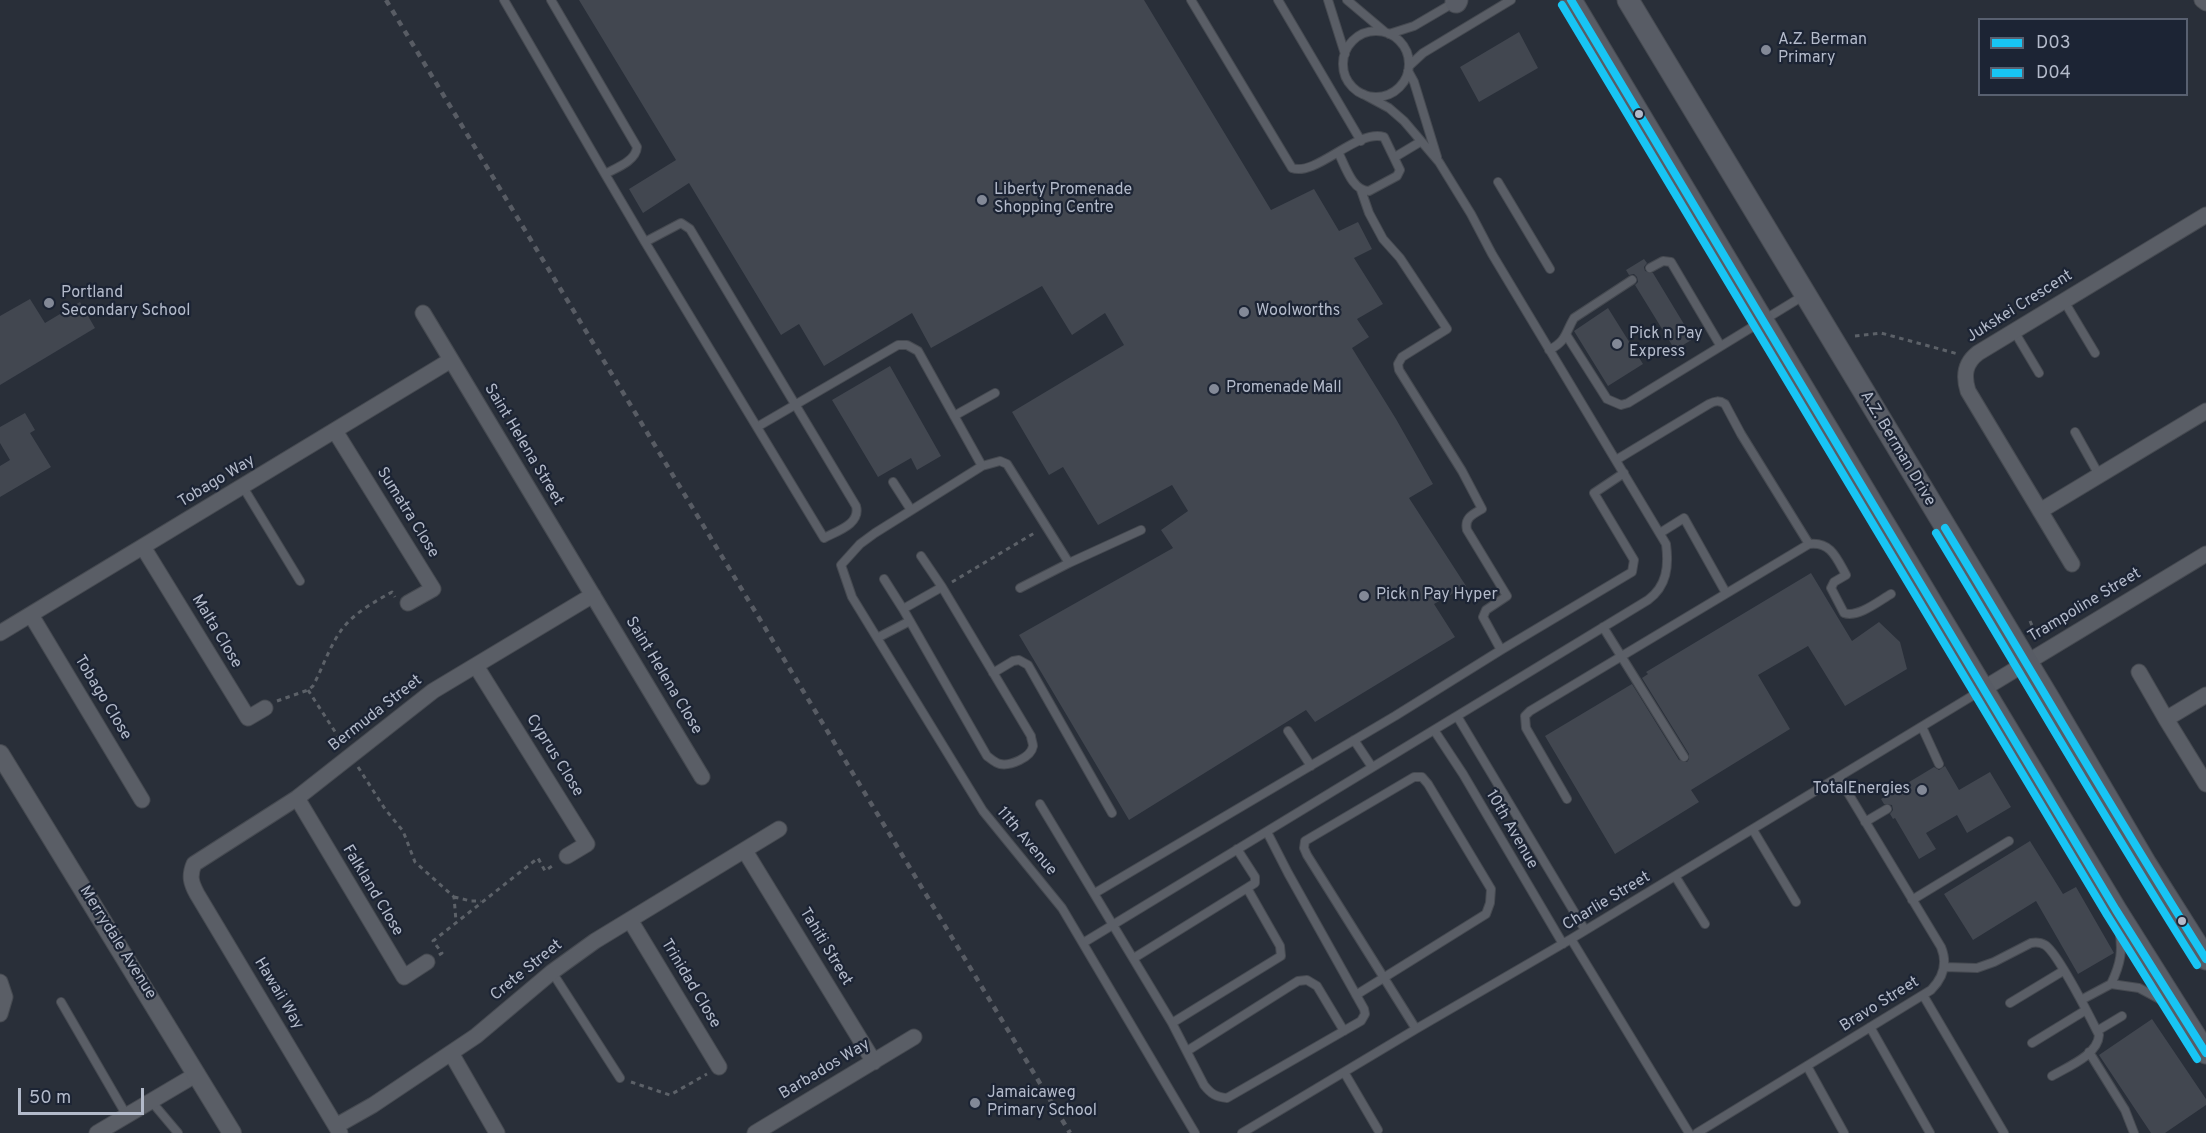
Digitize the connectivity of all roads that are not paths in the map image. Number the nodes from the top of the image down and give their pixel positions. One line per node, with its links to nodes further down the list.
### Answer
1 (504, 0): 22 (lane)
2 (551, 0): 22 (lane)
3 (1191, 0): 19 (lane)
4 (1278, 0): 17 (lane)
5 (1328, 0): 14 (lane)
6 (1347, 0): 13 (lane)
7 (1511, 0): 15 (lane)
8 (1571, 0): 33 (main road)
9 (1628, 0): 30 (main road, A.Z. Berman Drive)
10 (2202, 0): 12 (street)
11 (1457, 1): 13 (lane)
12 (2206, 3)
13 (1387, 33): 14 (lane); 15 (lane)
14 (1345, 54): 16 (lane)
15 (1408, 68): 16 (lane); 21 (lane)
16 (1363, 94): 18 (lane)
17 (1360, 141): 19 (lane); 20 (lane)
18 (1420, 142): 20 (lane); 21 (lane)
19 (1338, 152): 24 (lane)
20 (1395, 157): 24 (lane)
21 (1438, 162): 37 (lane)
22 (605, 174): 26 (lane)
23 (1498, 182): 28 (lane)
24 (1361, 190): 78 (lane)
25 (2206, 215): 31 (street, Jukskei Crescent)
26 (645, 242): 42 (lane); 45 (lane)
27 (1650, 268): 36 (lane)
28 (1550, 270)
29 (1632, 280): 35 (lane)
30 (1805, 295): 33 (lane); 80 (main road, A.Z. Berman Drive)
31 (2064, 301): 34 (street, Jukskei Crescent); 38 (lane)
32 (423, 313): 39 (street, Saint Helena Street)
33 (1762, 320): 36 (lane); 84 (main road)
34 (2014, 331): 40 (lane); 55 (street, Jukskei Crescent)
35 (1567, 336): 36 (lane); 37 (lane)
36 (1720, 345)
37 (1549, 350): 48 (lane)
38 (2095, 353)
39 (451, 360): 46 (street, Tobago Way); 70 (street, Saint Helena Street)
40 (2039, 373)
41 (995, 393): 44 (lane)
42 (796, 404): 44 (lane); 45 (lane); 45 (lane)
43 (2206, 411): 51 (street)
44 (954, 416): 49 (lane)
45 (757, 428)
46 (335, 431): 53 (street, Tobago Way); 71 (street, Sumatra Close)
47 (2074, 432): 51 (lane)
48 (1616, 460): 50 (lane); 58 (lane)
49 (982, 466): 54 (lane); 62 (lane)
50 (1624, 473): 57 (lane); 78 (lane)
51 (2099, 475): 55 (street)
52 (893, 482): 54 (lane)
53 (243, 487): 59 (street, Tobago Way); 65 (lane)
54 (911, 510): 77 (lane, 11th Avenue)
55 (2040, 511): 63 (street, Jukskei Crescent)
56 (1141, 530): 62 (lane)
57 (1660, 533): 68 (lane); 75 (lane)
58 (1809, 544): 68 (lane); 69 (lane)
59 (143, 547): 73 (street, Tobago Way); 86 (street, Malta Close)
60 (2206, 554): 80 (street, Trampoline Street)
61 (921, 556): 66 (lane)
62 (1069, 563): 67 (lane)
63 (2072, 564)
64 (884, 579): 72 (lane)
65 (300, 580)
66 (942, 587): 72 (lane); 83 (lane)
67 (1020, 588)
68 (1726, 593): 79 (lane)
69 (1892, 594)
70 (593, 595): 81 (street, Bermuda Street); 98 (street, Saint Helena Close)
71 (403, 602)
72 (903, 609): 74 (lane)
73 (31, 615): 76 (street, Tobago Way); 103 (street, Tobago Close)
74 (910, 621): 77 (lane); 83 (lane)
75 (1603, 627): 79 (lane); 87 (lane)
76 (0, 633)
77 (878, 638): 127 (lane, 11th Avenue)
78 (1501, 650): 92 (lane)
79 (1622, 655): 94 (lane); 102 (lane)
80 (2027, 662): 84 (street, Trampoline Street); 130 (main road, A.Z. Berman Drive)
81 (476, 666): 101 (street, Bermuda Street); 114 (street, Cyprus Close)
82 (2139, 672): 88 (street)
83 (993, 673): 106 (lane)
84 (1983, 689): 89 (lane, Charlie Street); 121 (main road)
85 (2206, 695): 88 (street)
86 (265, 708)
87 (1457, 716): 90 (lane); 125 (lane, 10th Avenue)
88 (2166, 719): 100 (street)
89 (1922, 727): 95 (lane); 99 (lane, Charlie Street)
90 (1434, 730): 97 (lane); 128 (lane, 10th Avenue)
91 (1288, 731): 96 (lane)
92 (1354, 740): 96 (lane); 97 (lane)
93 (0, 754): 162 (street, Merrydale Avenue)
94 (1684, 757)
95 (1939, 764)
96 (1311, 765): 118 (lane)
97 (1372, 767): 110 (lane)
98 (702, 777)
99 (1839, 778): 107 (lane); 109 (lane, Charlie Street)
100 (2206, 784)
101 (297, 798): 115 (street, Bermuda Street); 131 (street, Falkland Close)
102 (1567, 799)
103 (142, 800)
104 (1040, 804): 118 (lane)
105 (1887, 809): 107 (lane)
106 (1112, 813)
107 (1865, 822): 119 (lane)
108 (779, 829): 113 (street, Crete Street)
109 (1753, 830): 116 (lane, Charlie Street); 120 (lane)
110 (1267, 831): 112 (lane); 138 (lane)
111 (2009, 841): 119 (lane)
112 (1237, 849): 117 (lane); 124 (lane)
113 (745, 850): 122 (street, Crete Street); 158 (street, Tahiti Street)
114 (567, 856)
115 (190, 873): 167 (street, Hawaii Way)
116 (1676, 876): 123 (lane); 125 (lane, Charlie Street)
117 (1247, 888): 129 (lane); 147 (lane)
118 (1095, 894): 124 (lane)
119 (1912, 900): 132 (lane)
120 (1796, 902)
121 (2116, 910): 137 (lane); 143 (main road)
122 (630, 920): 134 (street, Crete Street); 160 (street, Trinidad Close)
123 (1705, 924)
124 (1114, 926): 127 (lane); 129 (lane)
125 (1585, 930): 126 (lane, Charlie Street)
126 (1571, 939): 128 (lane, Charlie Street); 176 (lane)
127 (1083, 943): 174 (lane, 11th Avenue)
128 (1563, 944): 149 (lane, Charlie Street)
129 (1134, 958): 147 (lane)
130 (2206, 959)
131 (427, 962)
132 (1944, 967): 133 (lane); 139 (lane, Bravo Street)
133 (2063, 971): 140 (lane); 142 (lane)
134 (552, 972): 156 (street, Crete Street); 164 (lane)
135 (1385, 979): 135 (lane); 138 (lane); 149 (lane)
136 (0, 982): 145 (street)
137 (2111, 984): 140 (lane); 143 (lane)
138 (1356, 995): 150 (lane)
139 (1923, 995): 148 (lane, Bravo Street); 180 (lane)
140 (2081, 1000): 144 (lane)
141 (61, 1002): 166 (lane)
142 (2010, 1004)
143 (2176, 1007): 157 (main road)
144 (2086, 1010): 151 (lane); 153 (lane)
145 (0, 1014)
146 (2122, 1016): 151 (lane)
147 (1172, 1023): 154 (lane)
148 (1870, 1027): 159 (lane, Bravo Street); 179 (lane)
149 (1416, 1029): 161 (lane, Charlie Street)
150 (1344, 1031): 154 (lane); 154 (lane)
151 (2097, 1031): 155 (lane)
152 (914, 1038): 158 (street, Barbados Way)
153 (2032, 1043)
154 (1186, 1052)
155 (2089, 1052): 163 (lane); 181 (lane)
156 (451, 1053): 167 (street, Crete Street); 172 (street)
157 (2206, 1053)
158 (874, 1062): 173 (street, Barbados Way)
159 (1807, 1066): 177 (lane, Bravo Street); 178 (lane)
160 (719, 1067)
161 (1344, 1072): 168 (lane); 175 (lane, Charlie Street)
162 (197, 1074): 165 (street); 171 (street, Merrydale Avenue)
163 (2052, 1076)
164 (620, 1078)
165 (151, 1101): 166 (street); 170 (lane)
166 (127, 1116): 169 (street)
167 (338, 1130)
168 (1378, 1130)
169 (97, 1133)
170 (178, 1133)
171 (232, 1133)
172 (497, 1133)
173 (755, 1133)
174 (1195, 1133)
175 (1242, 1133)
176 (1689, 1133)
177 (1697, 1133)
178 (1844, 1133)
179 (1930, 1133)
180 (2004, 1133)
181 (2134, 1133)

